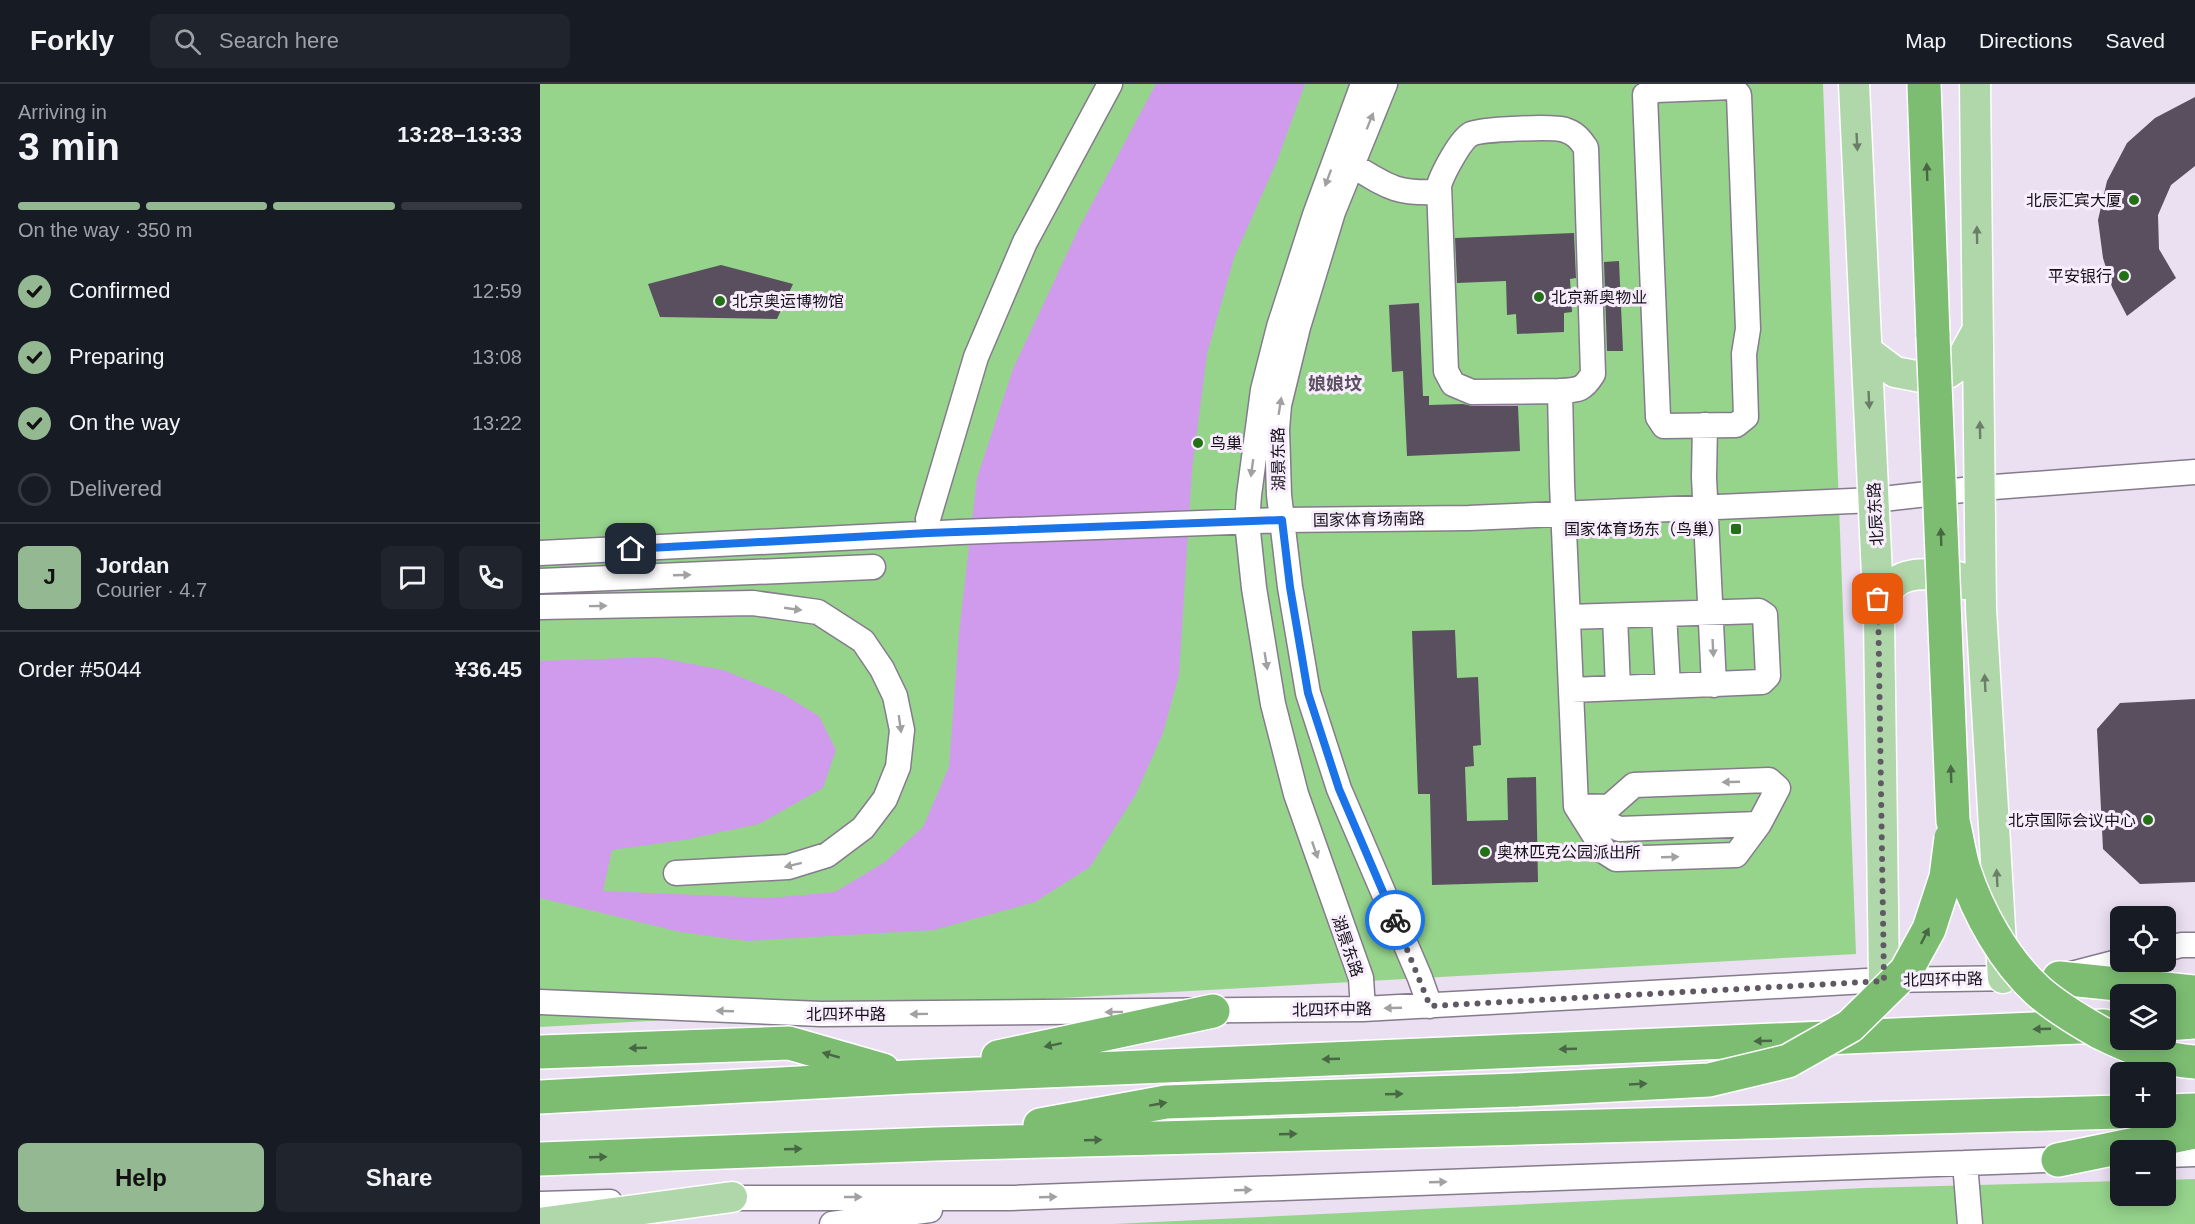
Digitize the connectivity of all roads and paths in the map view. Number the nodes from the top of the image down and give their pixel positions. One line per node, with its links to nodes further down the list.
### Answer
1 (1110, 84): 18 (street)
2 (1363, 84): 20 (street, 湖景东路, one-way to 20)
3 (1385, 84): 7 (street, 湖景东路, one-way to 3)
4 (1854, 84): 10 (main road, 北辰东路, one-way to 10)
5 (1924, 84): 36 (highway, one-way to 5, bridge)
6 (1975, 84): 9 (main road, one-way to 6)
7 (1352, 165): 8 (street); 19 (street, 湖景东路, one-way to 7)
8 (1439, 192): 11 (street); 11 (street)
9 (1978, 328): 10 (main road); 14 (main road, one-way to 9)
10 (1867, 351): 15 (main road, 北辰东路, one-way to 15)
11 (1560, 391): 17 (street)
12 (1705, 425): 12 (street); 16 (street)
13 (2195, 472): 14 (street, 国家体育场南路)
14 (1981, 488): 15 (street, 国家体育场南路); 25 (main road)
15 (1874, 500): 16 (street, 国家体育场南路); 30 (main road, 北辰东路)
16 (1706, 507): 17 (street, 国家体育场南路); 26 (street)
17 (1563, 514): 19 (street, 国家体育场南路); 29 (street)
18 (928, 519)
19 (1282, 520): 20 (street, 国家体育场南路); 46 (street, 湖景东路)
20 (1247, 522): 21 (street, 国家体育场南路); 47 (street, 湖景东路, one-way to 47)
21 (540, 553)
22 (873, 567): 23 (street, one-way to 22)
23 (540, 581)
24 (540, 607): 37 (street, one-way to 37)
25 (1981, 609): 30 (main road); 41 (main road, one-way to 25)
26 (1711, 612): 27 (street); 31 (street, one-way to 31); 31 (street)
27 (1664, 614): 28 (street); 32 (street)
28 (1615, 616): 29 (street); 33 (street)
29 (1568, 617): 34 (street)
30 (1879, 618): 43 (main road, 北辰东路)
31 (1714, 685): 32 (street)
32 (1668, 686): 33 (street)
33 (1618, 688): 34 (street)
34 (1571, 690): 35 (street)
35 (1576, 806): 35 (street, one-way to 35)
36 (1953, 821): 53 (highway, bridge); 60 (highway, one-way to 36, bridge)
37 (676, 873)
38 (2195, 945): 39 (street)
39 (2176, 946)
40 (2110, 964): 42 (street, 北四环中路)
41 (2003, 978): 42 (street, 北四环中路); 43 (street, 北四环中路)
42 (2059, 978): 44 (highway)
43 (1884, 981): 46 (street, 北四环中路)
44 (2195, 992)
45 (540, 1002): 48 (street, 北四环中路, one-way to 45)
46 (1430, 1006): 47 (street, 北四环中路, one-way to 47)
47 (1363, 1009): 48 (street, 北四环中路)
48 (1213, 1011): 54 (highway, one-way to 54)
49 (2195, 1022): 50 (highway)
50 (2176, 1023)
51 (2110, 1026): 54 (highway, one-way to 54)
52 (540, 1052): 54 (highway, one-way to 52)
53 (2195, 1062)
54 (908, 1077): 55 (highway)
55 (540, 1097)
56 (2195, 1110): 57 (highway)
57 (2176, 1111)
58 (2110, 1112): 60 (highway, one-way to 58)
59 (2195, 1132): 65 (highway)
60 (935, 1144): 64 (highway, one-way to 60)
61 (2195, 1154): 62 (street)
62 (2176, 1155)
63 (2110, 1158): 65 (street)
64 (540, 1159)
65 (2058, 1160): 66 (street)
66 (1965, 1163): 68 (street, one-way to 66); 72 (street)
67 (732, 1197): 68 (street, one-way to 68); 69 (street); 70 (main road)
68 (1009, 1198): 71 (street)
69 (540, 1204)
70 (540, 1223)
71 (832, 1224)
72 (1970, 1224)

